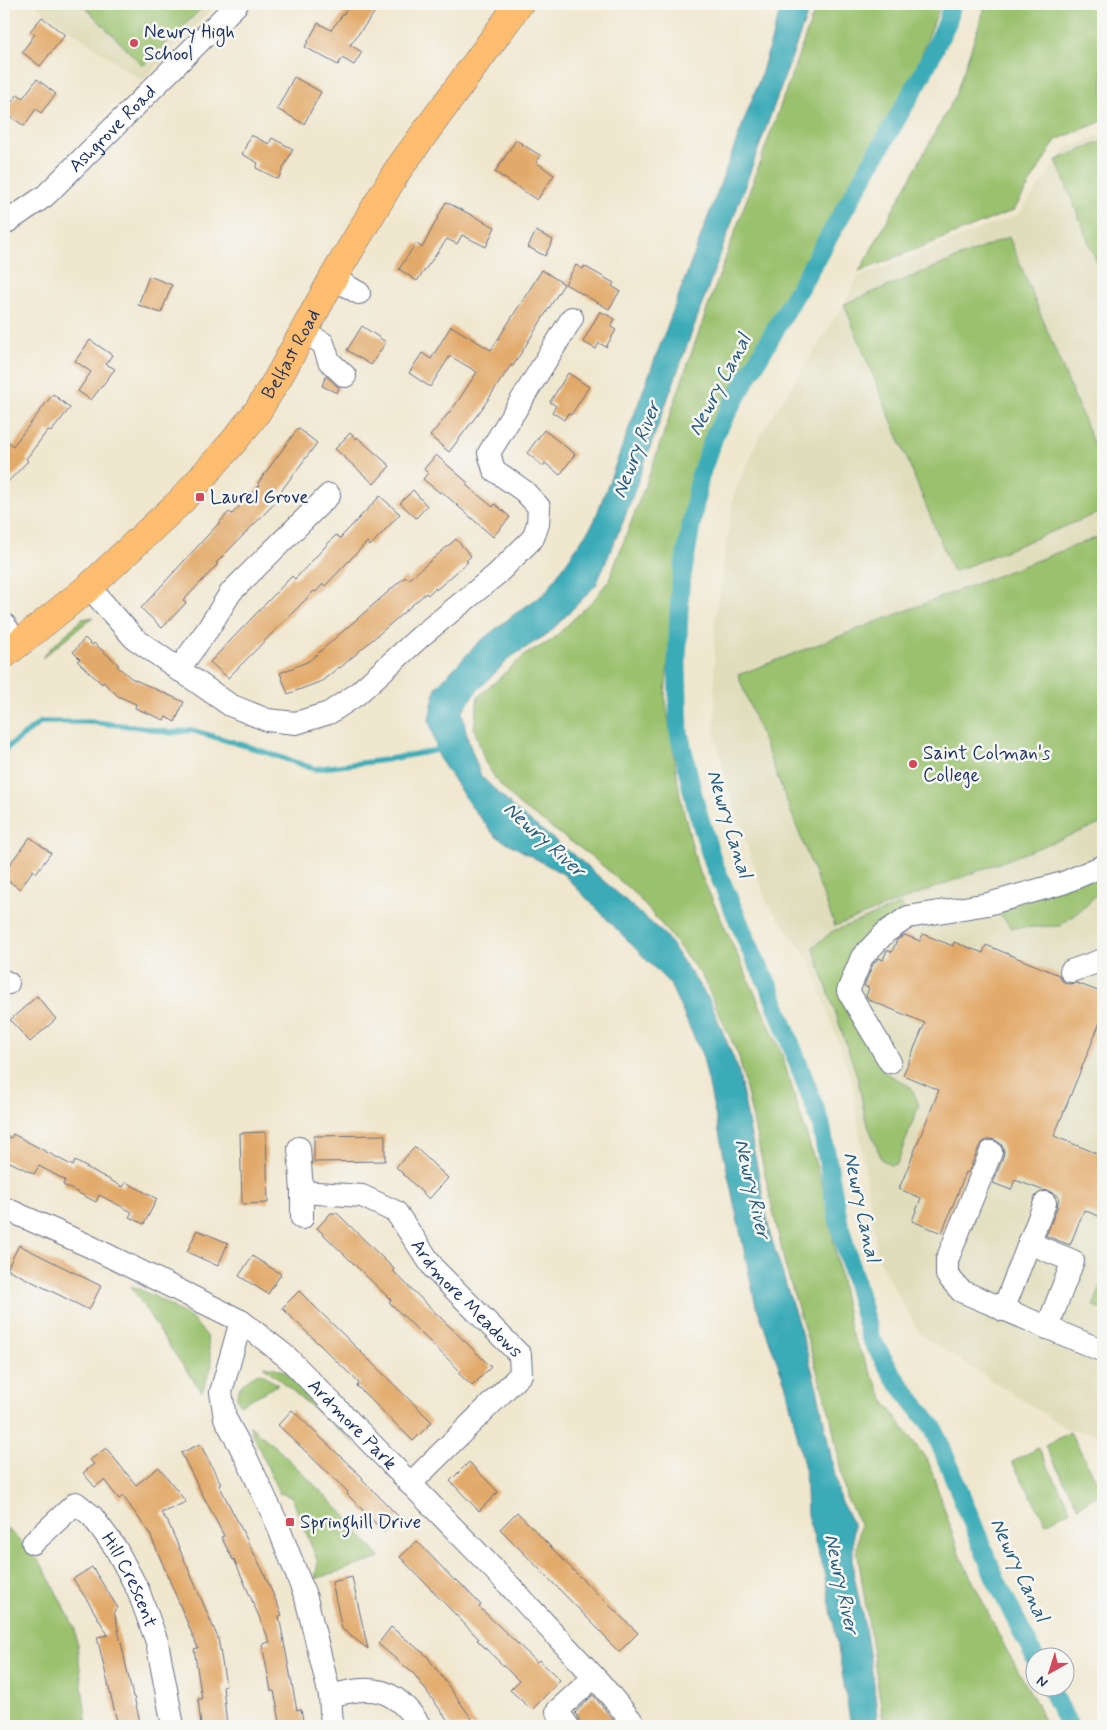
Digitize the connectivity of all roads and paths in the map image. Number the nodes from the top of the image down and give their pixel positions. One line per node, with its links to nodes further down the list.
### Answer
1 (237, 4): 3 (street, Ashgrove Road)
2 (518, 4): 4 (highway, Belfast Road)
3 (4, 224)
4 (333, 278): 5 (street); 7 (highway, Belfast Road)
5 (359, 293)
6 (572, 318): 12 (street)
7 (304, 333): 8 (street); 10 (highway, Belfast Road)
8 (345, 376)
9 (329, 495): 12 (street)
10 (88, 587): 11 (highway, Belfast Road); 12 (street)
11 (8, 641)
12 (178, 670)
13 (1103, 866): 16 (street)
14 (1103, 960): 15 (street)
15 (1072, 971)
16 (890, 1062)
17 (299, 1148): 19 (street)
18 (992, 1152): 24 (street)
19 (302, 1192): 22 (street); 28 (street, Ardmore Meadows)
20 (1045, 1203): 23 (street)
21 (4, 1208): 25 (street, Ardmore Park)
22 (302, 1218)
23 (1029, 1243): 24 (street); 26 (street)
24 (1003, 1310): 26 (street)
25 (240, 1321): 28 (street, Ardmore Park); 31 (street)
26 (1047, 1328): 27 (street)
27 (1103, 1351)
28 (410, 1484): 30 (street, Ardmore Park)
29 (33, 1543): 32 (street, Hill Crescent)
30 (594, 1677): 35 (street); 36 (street, Ardmore Park)
31 (330, 1696): 33 (street); 34 (street)
32 (173, 1726)
33 (332, 1726)
34 (420, 1726)
35 (568, 1726)
36 (636, 1726)

